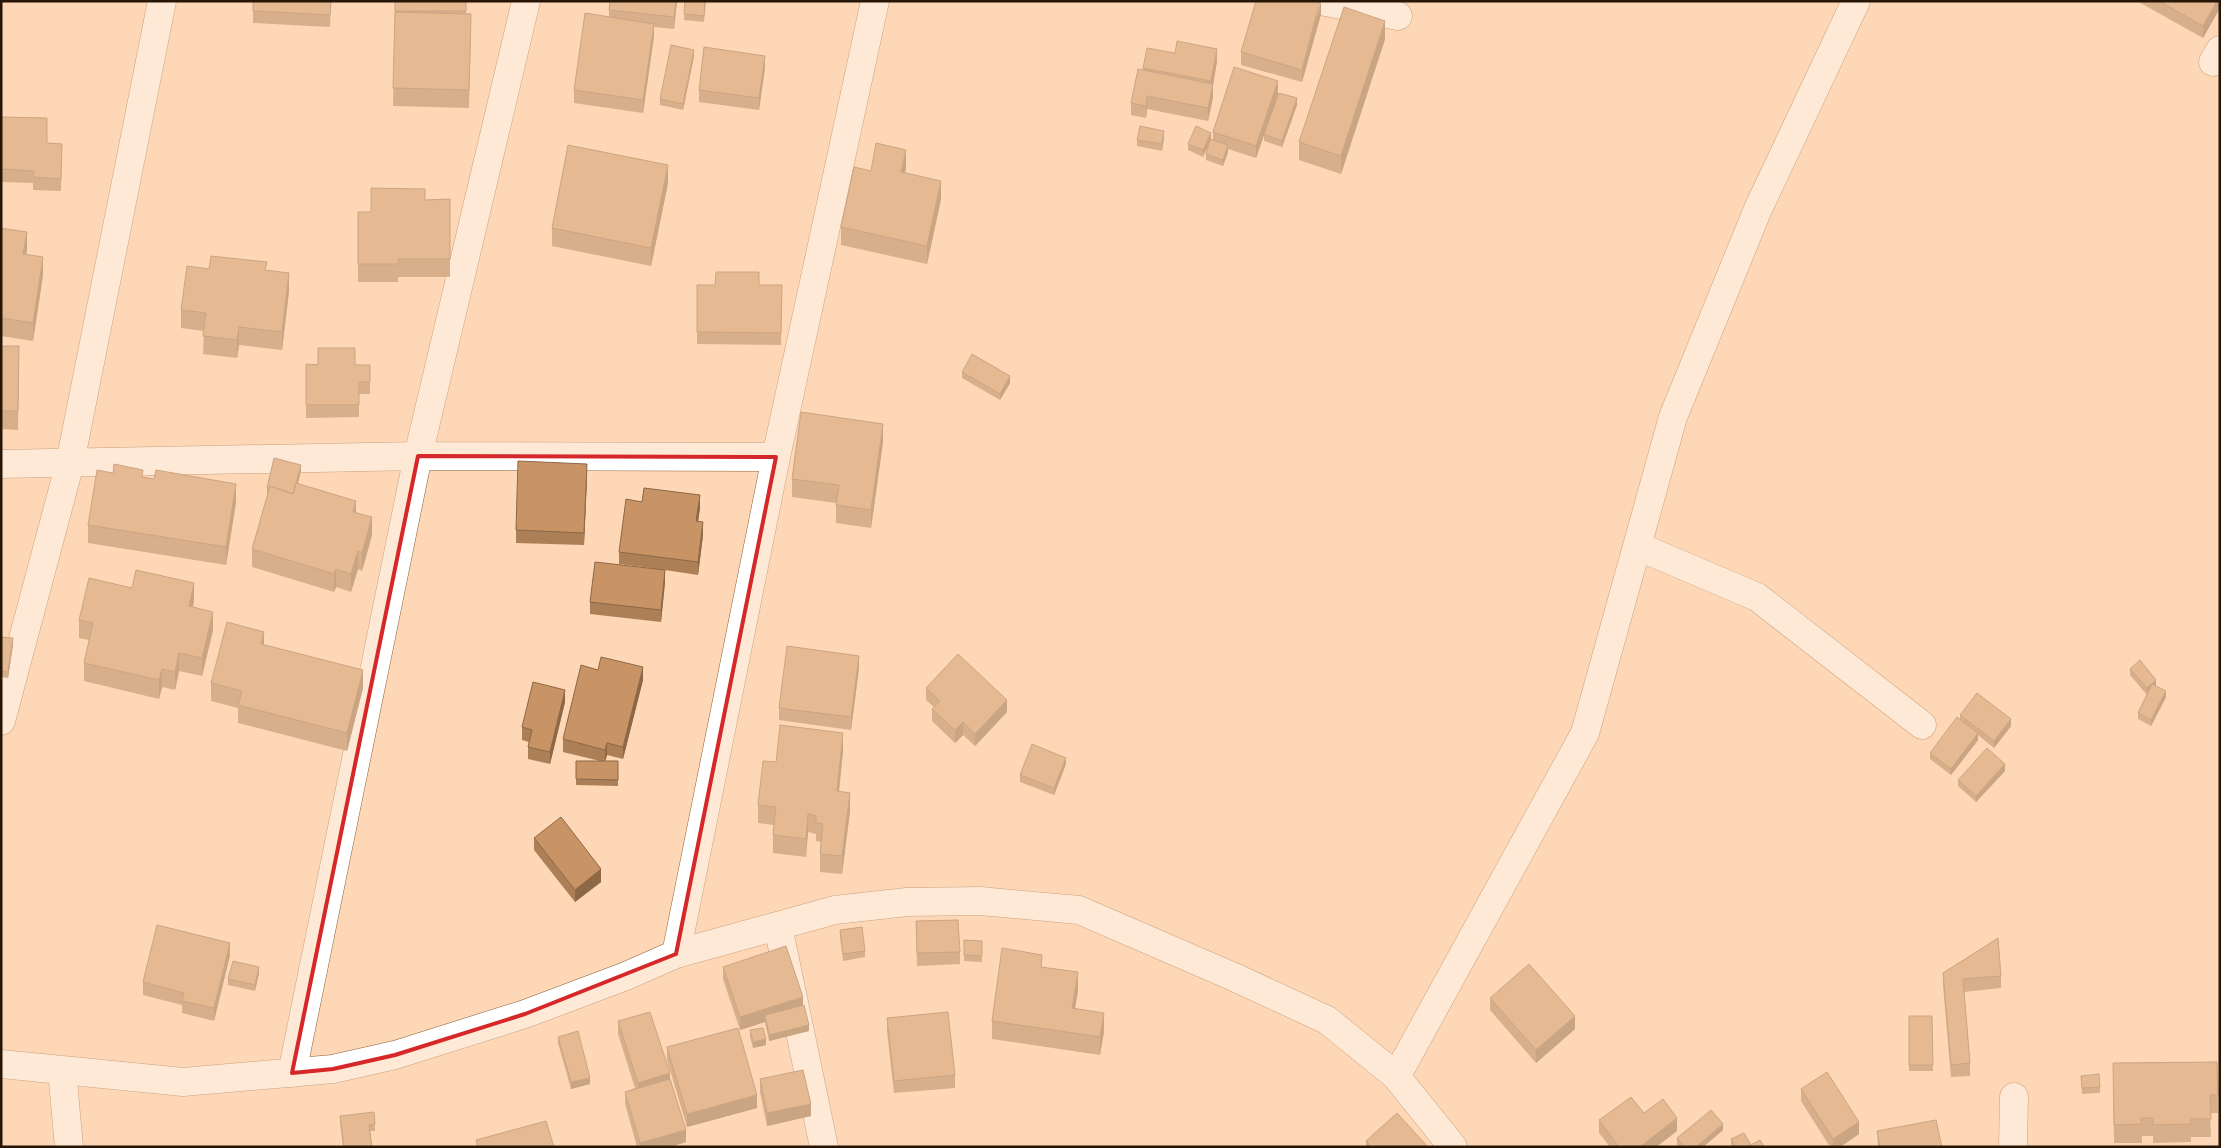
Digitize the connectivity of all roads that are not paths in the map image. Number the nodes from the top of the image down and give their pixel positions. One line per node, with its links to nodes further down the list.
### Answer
1 (162, 1): 9 (street)
2 (526, 1): 7 (street)
3 (875, 1): 8 (street)
4 (1321, 1): 6 (street)
5 (1856, 1): 11 (street)
6 (1398, 16)
7 (418, 456): 8 (street); 9 (street); 18 (street)
8 (776, 457): 15 (street)
9 (70, 463): 10 (street); 12 (street)
10 (1, 464)
11 (1637, 546): 13 (street); 19 (street)
12 (1, 721)
13 (1922, 725)
14 (778, 926): 15 (street); 19 (street); 22 (street)
15 (676, 954): 18 (street)
16 (1, 1064): 17 (street)
17 (62, 1070): 18 (street); 21 (street)
18 (292, 1073)
19 (1395, 1075): 23 (street)
20 (2014, 1097): 24 (street)
21 (68, 1147)
22 (824, 1147)
23 (1453, 1147)
24 (2014, 1147)

